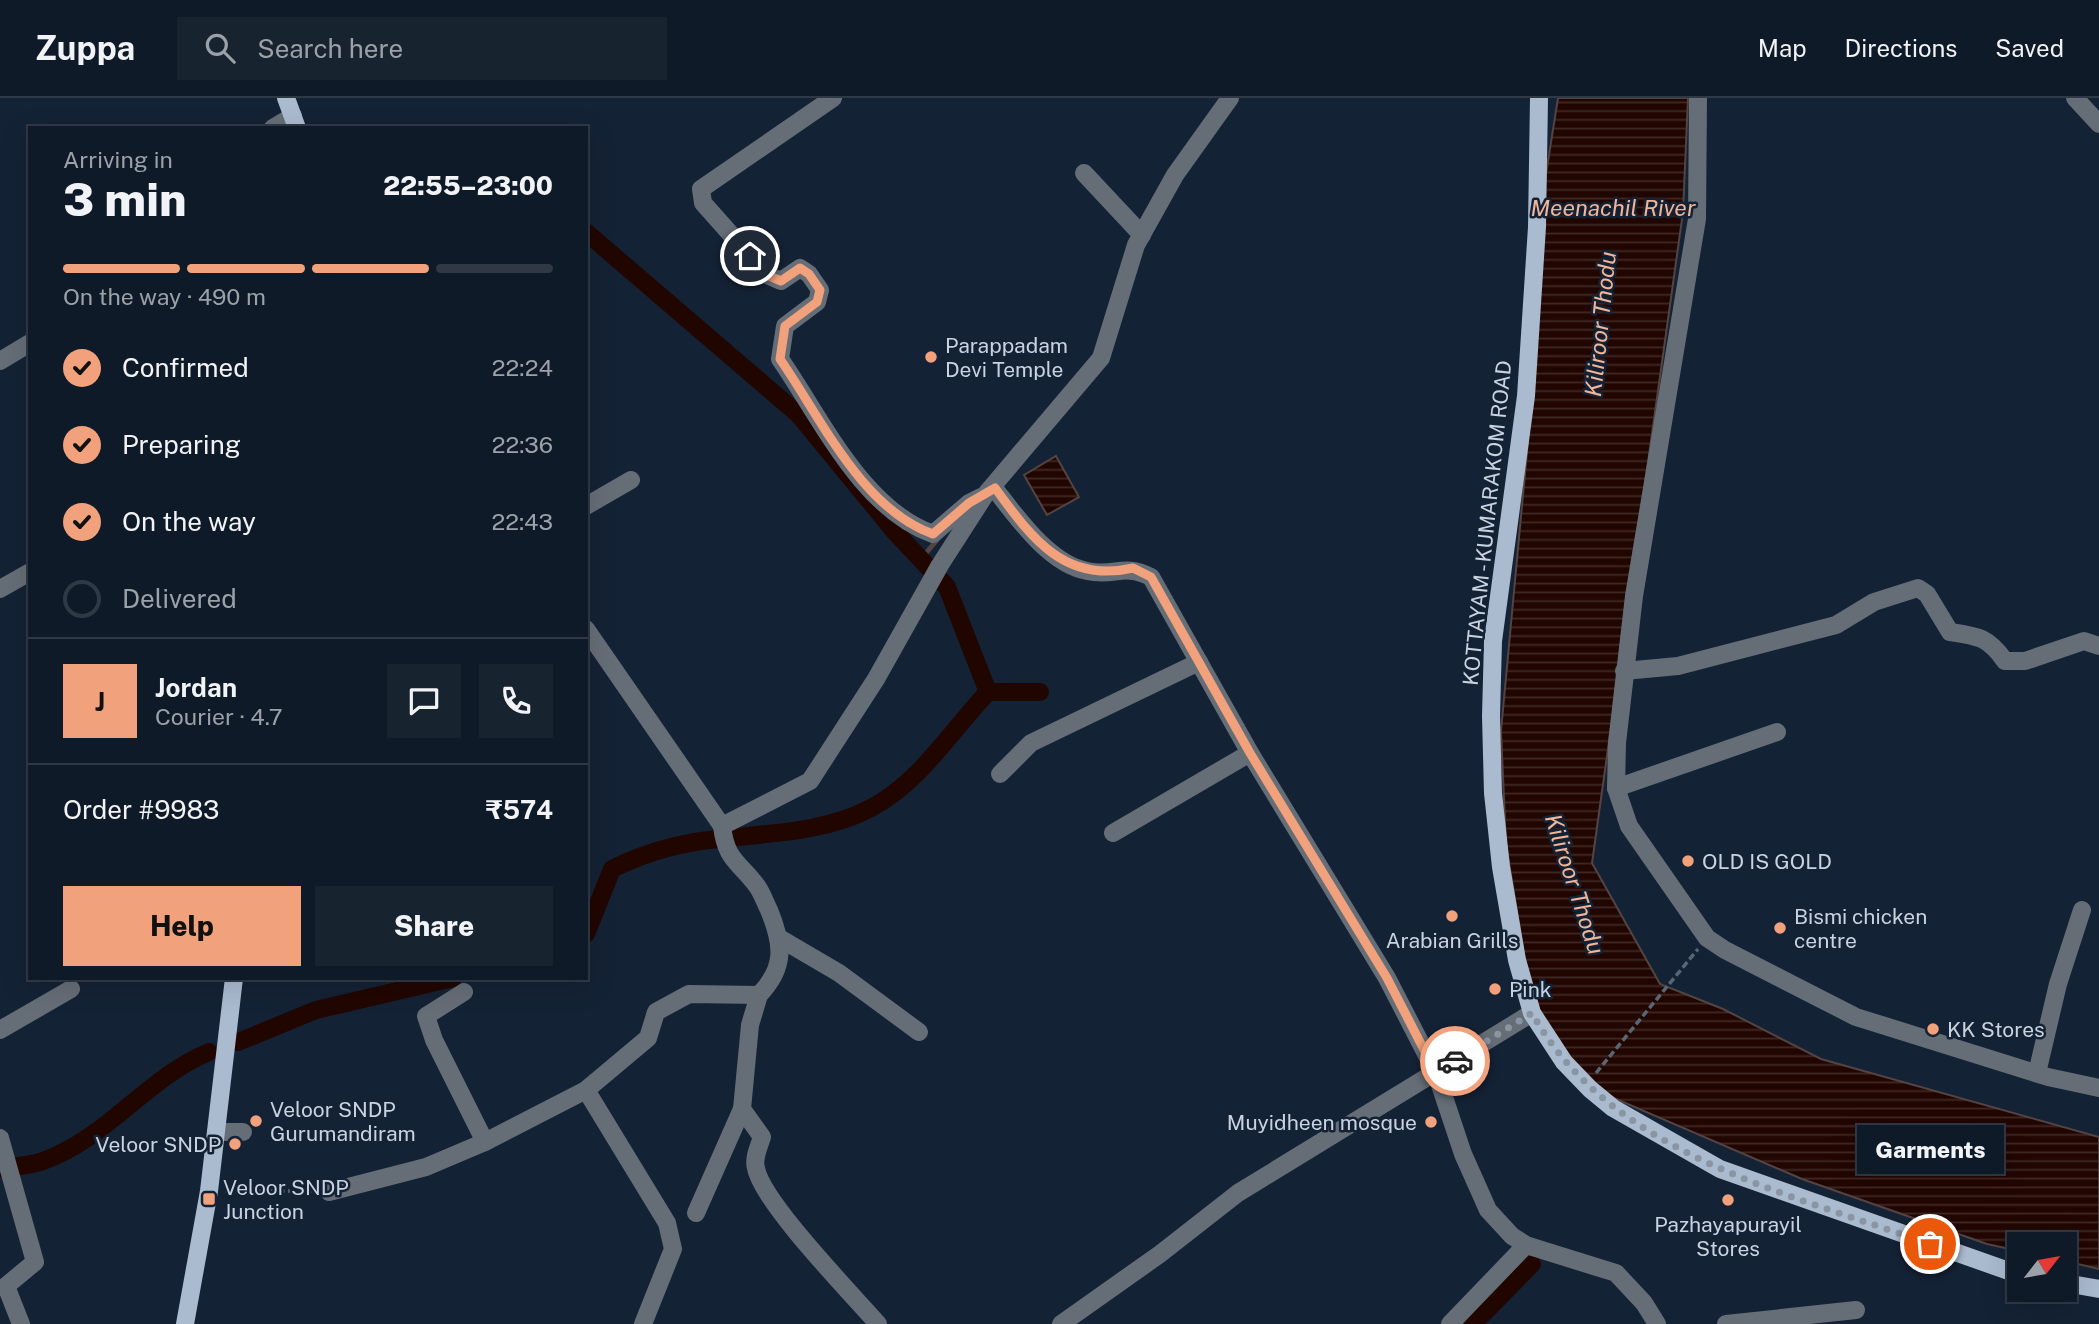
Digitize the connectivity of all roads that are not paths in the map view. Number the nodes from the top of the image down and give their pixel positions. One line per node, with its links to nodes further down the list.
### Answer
1 (286, 98): 8 (main road)
2 (833, 98): 7 (street)
3 (1230, 98): 11 (street)
4 (1539, 98): 35 (main road, KOTTAYAM - KUMARAKOM ROAD)
5 (1698, 98): 22 (street)
6 (2075, 98): 9 (street)
7 (812, 104): 15 (street)
8 (295, 122)
9 (2099, 124)
10 (1084, 173): 11 (street)
11 (1142, 235): 15 (street)
12 (28, 344): 13 (street)
13 (0, 362)
14 (631, 480): 16 (street)
15 (990, 491): 21 (street); 27 (street)
16 (588, 505)
17 (28, 573): 18 (street)
18 (0, 589)
19 (588, 632): 27 (street)
20 (2097, 641): 22 (street)
21 (1199, 662): 24 (street); 25 (street)
22 (1624, 671): 26 (street)
23 (1777, 732): 26 (street)
24 (1250, 753): 28 (street); 38 (street)
25 (1000, 774)
26 (1616, 788): 39 (street)
27 (722, 828): 30 (street)
28 (1113, 833)
29 (2082, 910): 39 (street)
30 (781, 939): 34 (street); 37 (street)
31 (233, 980): 43 (main road)
32 (71, 989): 36 (street)
33 (464, 992): 46 (street)
34 (759, 995): 41 (street); 42 (street)
35 (1532, 1013): 38 (street); 50 (main road, KOTTAYAM - KUMARAKOM ROAD)
36 (0, 1030)
37 (919, 1032)
38 (1436, 1073): 49 (street); 58 (street)
39 (2037, 1073): 40 (street)
40 (2099, 1088)
41 (586, 1090): 46 (street); 56 (street)
42 (742, 1109): 48 (street); 57 (street)
43 (216, 1132): 44 (street); 55 (main road)
44 (243, 1132)
45 (0, 1138): 54 (street)
46 (485, 1142): 47 (street)
47 (329, 1192)
48 (696, 1213)
49 (1527, 1245): 59 (street); 60 (street)
50 (2007, 1270)
51 (2077, 1285): 52 (main road)
52 (2099, 1289)
53 (1856, 1310): 61 (street)
54 (21, 1324)
55 (185, 1324)
56 (643, 1324)
57 (878, 1324)
58 (1061, 1324)
59 (1450, 1324)
60 (1657, 1324)
61 (1727, 1324)

